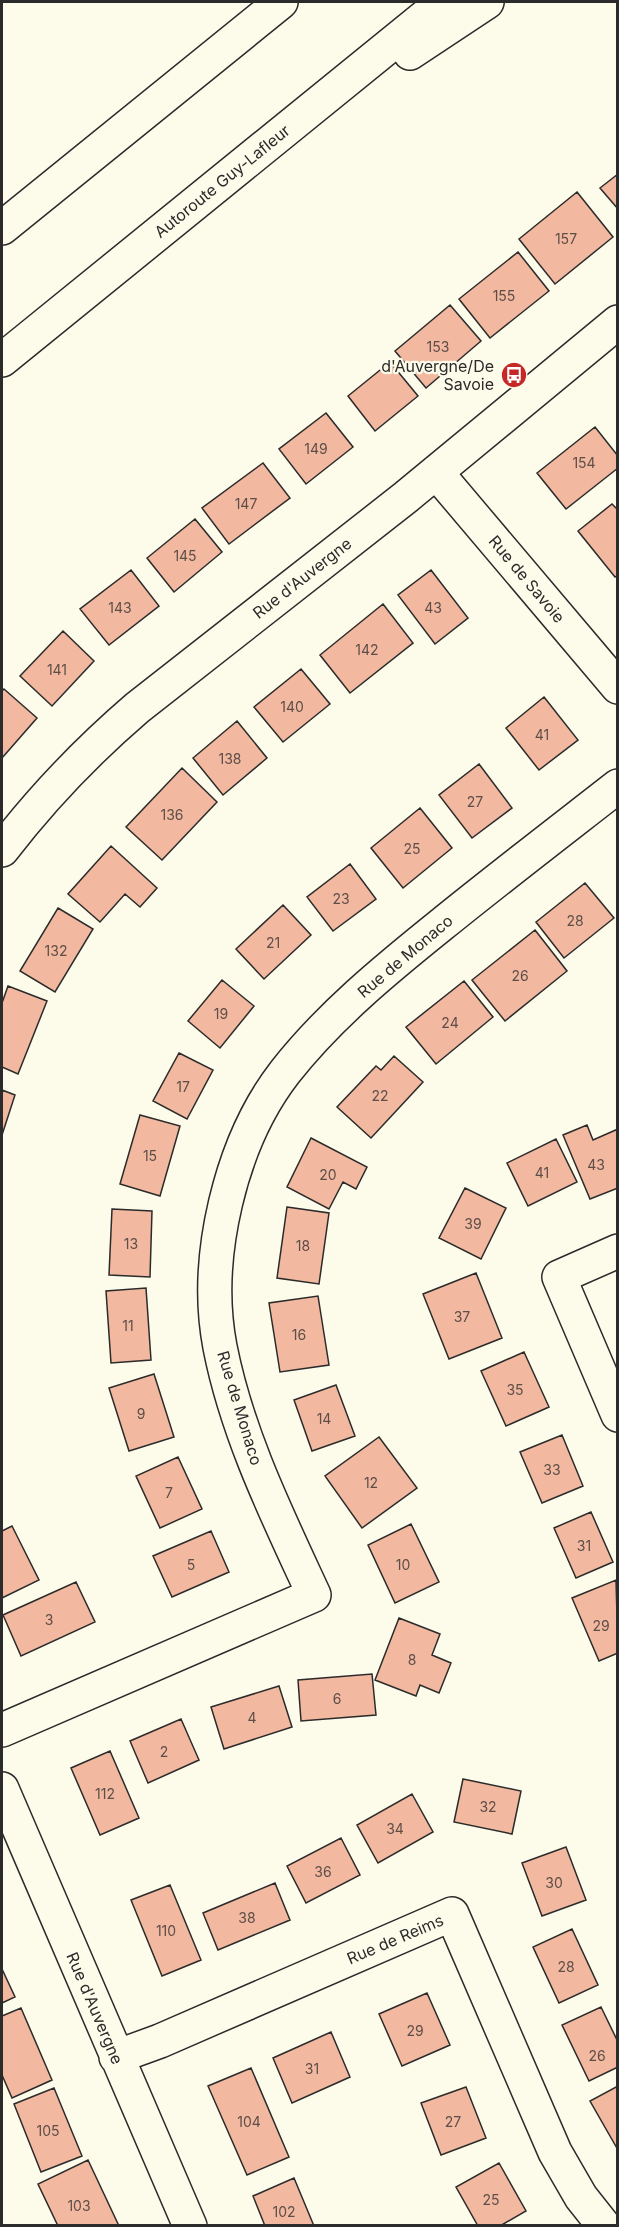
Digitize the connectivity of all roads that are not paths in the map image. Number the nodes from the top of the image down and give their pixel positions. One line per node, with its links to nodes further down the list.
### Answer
1 (258, 2): 5 (main road)
2 (282, 2): 5 (main road)
3 (443, 2): 6 (main road, Autoroute Guy-Lafleur)
4 (487, 2): 6 (main road)
5 (182, 82): 7 (main road)
6 (243, 164): 9 (main road, Autoroute Guy-Lafleur)
7 (2, 228)
8 (618, 322): 10 (main road, Rue d'Auvergne)
9 (2, 360)
10 (436, 472): 11 (main road, Rue de Savoie); 13 (main road, Rue d'Auvergne)
11 (618, 687)
12 (618, 786): 16 (main road, Rue de Monaco)
13 (2, 850)
14 (618, 1251): 15 (main road)
15 (618, 1415)
16 (2, 1730)
17 (2, 1789): 18 (main road, Rue d'Auvergne)
18 (116, 2057): 19 (main road, Rue d'Auvergne); 20 (main road, Rue de Reims)
19 (190, 2226)
20 (604, 2226)

